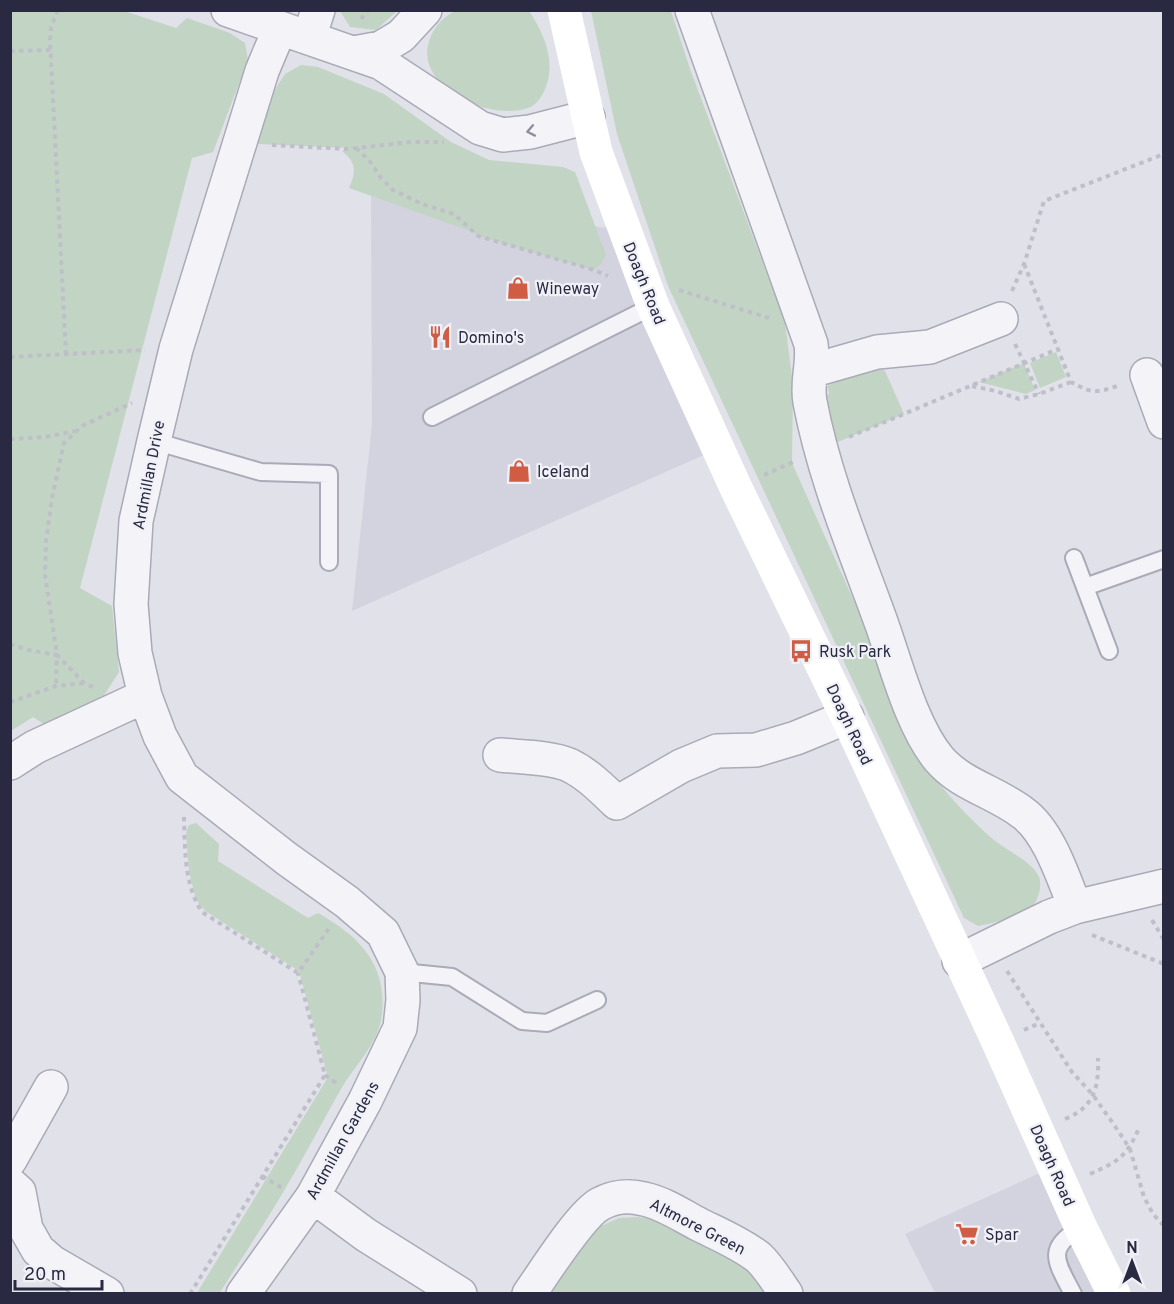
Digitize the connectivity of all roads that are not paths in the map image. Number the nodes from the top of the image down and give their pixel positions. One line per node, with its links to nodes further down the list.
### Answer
1 (228, 10): 5 (street)
2 (564, 10): 8 (main road, Doagh Road)
3 (692, 10): 11 (street)
4 (423, 12): 6 (street); 7 (street)
5 (302, 26): 6 (street); 15 (street, Ardmillan Drive)
6 (354, 53): 7 (street)
7 (421, 89): 8 (street, one-way to 7)
8 (588, 117): 9 (main road, Doagh Road)
9 (651, 300): 13 (lane); 22 (main road, Doagh Road)
10 (1001, 319): 11 (street)
11 (811, 371): 26 (street)
12 (1147, 375): 14 (street)
13 (432, 417)
14 (1164, 422)
15 (154, 441): 18 (lane); 21 (street, Ardmillan Drive)
16 (1074, 558): 19 (lane)
17 (1164, 559): 19 (lane)
18 (329, 562)
19 (1085, 587): 20 (lane)
20 (1109, 651)
21 (137, 700): 23 (street); 28 (street, Ardmillan Drive)
22 (847, 717): 24 (street); 27 (main road, Doagh Road)
23 (23, 755)
24 (500, 755)
25 (1164, 886): 26 (street)
26 (1062, 912): 27 (street)
27 (959, 961): 34 (main road, Doagh Road)
28 (402, 972): 29 (lane); 33 (street, Ardmillan Gardens)
29 (597, 1000)
30 (51, 1087): 31 (street)
31 (10, 1160)
32 (10, 1184): 35 (street)
33 (314, 1196): 36 (street, Ardmillan Gardens); 37 (street)
34 (1081, 1228): 40 (lane); 41 (main road, Doagh Road)
35 (107, 1293)
36 (243, 1293)
37 (460, 1293)
38 (529, 1293): 39 (street, Altmore Green)
39 (786, 1293)
40 (1073, 1293)
41 (1113, 1293)

